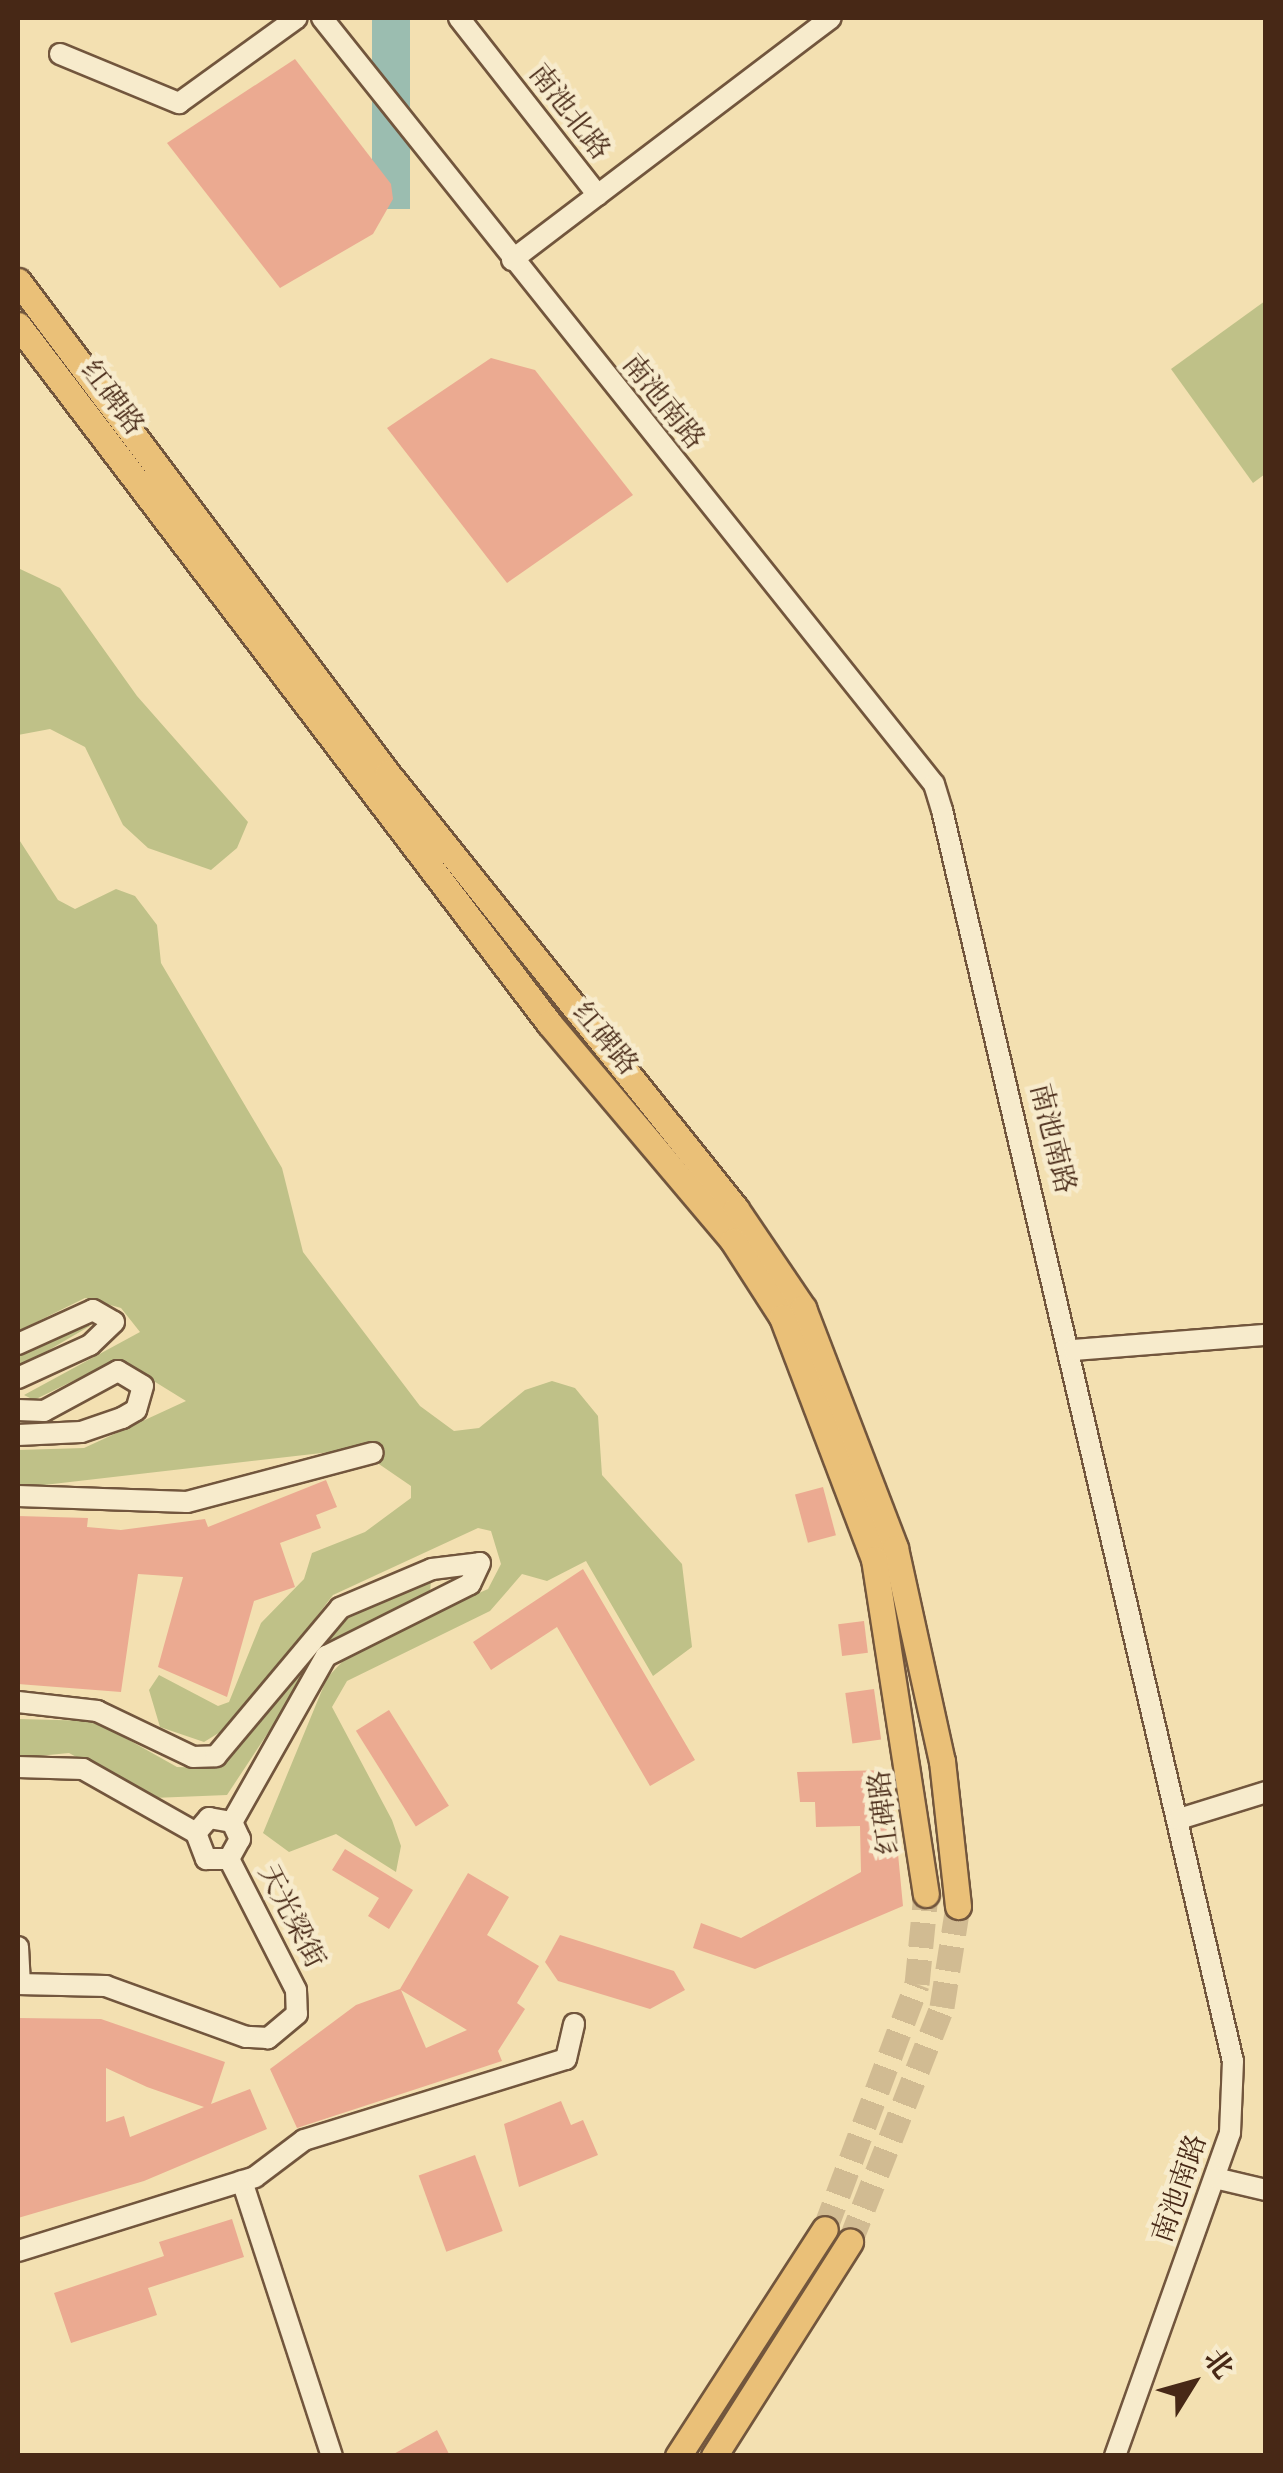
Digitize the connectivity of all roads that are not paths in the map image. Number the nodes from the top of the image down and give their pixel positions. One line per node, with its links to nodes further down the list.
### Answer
1 (296, 18): 5 (street)
2 (322, 18): 7 (street, 南池南路)
3 (458, 18): 6 (street, 南池北路)
4 (831, 18): 6 (street)
5 (60, 54)
6 (598, 195): 7 (street)
7 (512, 260): 12 (street, 南池南路)
8 (18, 282): 26 (main road)
9 (18, 325): 25 (main road, 红碑路)
10 (1266, 1335): 12 (street)
11 (18, 1344): 13 (street)
12 (1074, 1350): 21 (street, 南池南路)
13 (18, 1378)
14 (18, 1410): 15 (street)
15 (18, 1436)
16 (373, 1453): 17 (street)
17 (18, 1496)
18 (18, 1702): 22 (street)
19 (18, 1767): 23 (street, 天光梁街)
20 (1266, 1792): 21 (street)
21 (1179, 1819): 30 (street, 南池南路)
22 (232, 1822): 23 (street); 24 (street)
23 (196, 1833): 24 (street, 天光梁街)
24 (229, 1859): 28 (street, 天光梁街)
25 (926, 1894)
26 (958, 1906)
27 (18, 1947): 28 (street)
28 (19, 1984)
29 (574, 2024): 31 (street)
30 (1215, 2178): 32 (street); 39 (street, 南池南路)
31 (242, 2181): 35 (street); 36 (street)
32 (1266, 2190)
33 (825, 2229): 37 (main road)
34 (850, 2242): 38 (main road)
35 (18, 2251)
36 (332, 2456)
37 (678, 2456)
38 (714, 2456)
39 (1115, 2456)

